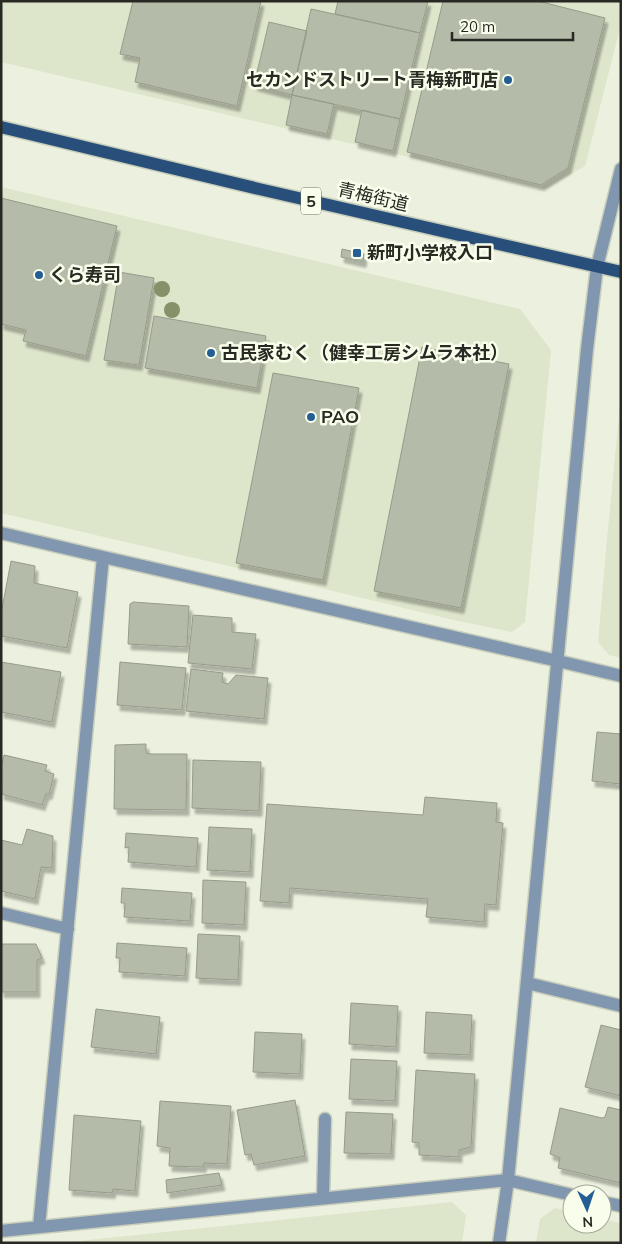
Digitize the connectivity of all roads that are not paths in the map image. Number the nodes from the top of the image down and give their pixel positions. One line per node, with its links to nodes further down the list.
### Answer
1 (1, 127): 3 (main road, 青梅街道 / 5)
2 (621, 169): 3 (street)
3 (597, 267): 4 (main road, 青梅街道 / 5); 7 (street)
4 (621, 272)
5 (1, 533): 6 (street)
6 (103, 557): 7 (street); 10 (street)
7 (558, 661): 8 (street); 11 (street)
8 (621, 676)
9 (1, 913): 10 (street)
10 (68, 929): 17 (street)
11 (527, 984): 12 (street); 14 (street)
12 (621, 1006)
13 (325, 1119): 16 (street)
14 (508, 1180): 15 (street); 16 (street); 19 (street)
15 (562, 1193)
16 (323, 1198): 17 (street)
17 (39, 1227): 18 (street)
18 (1, 1230)
19 (499, 1243)

